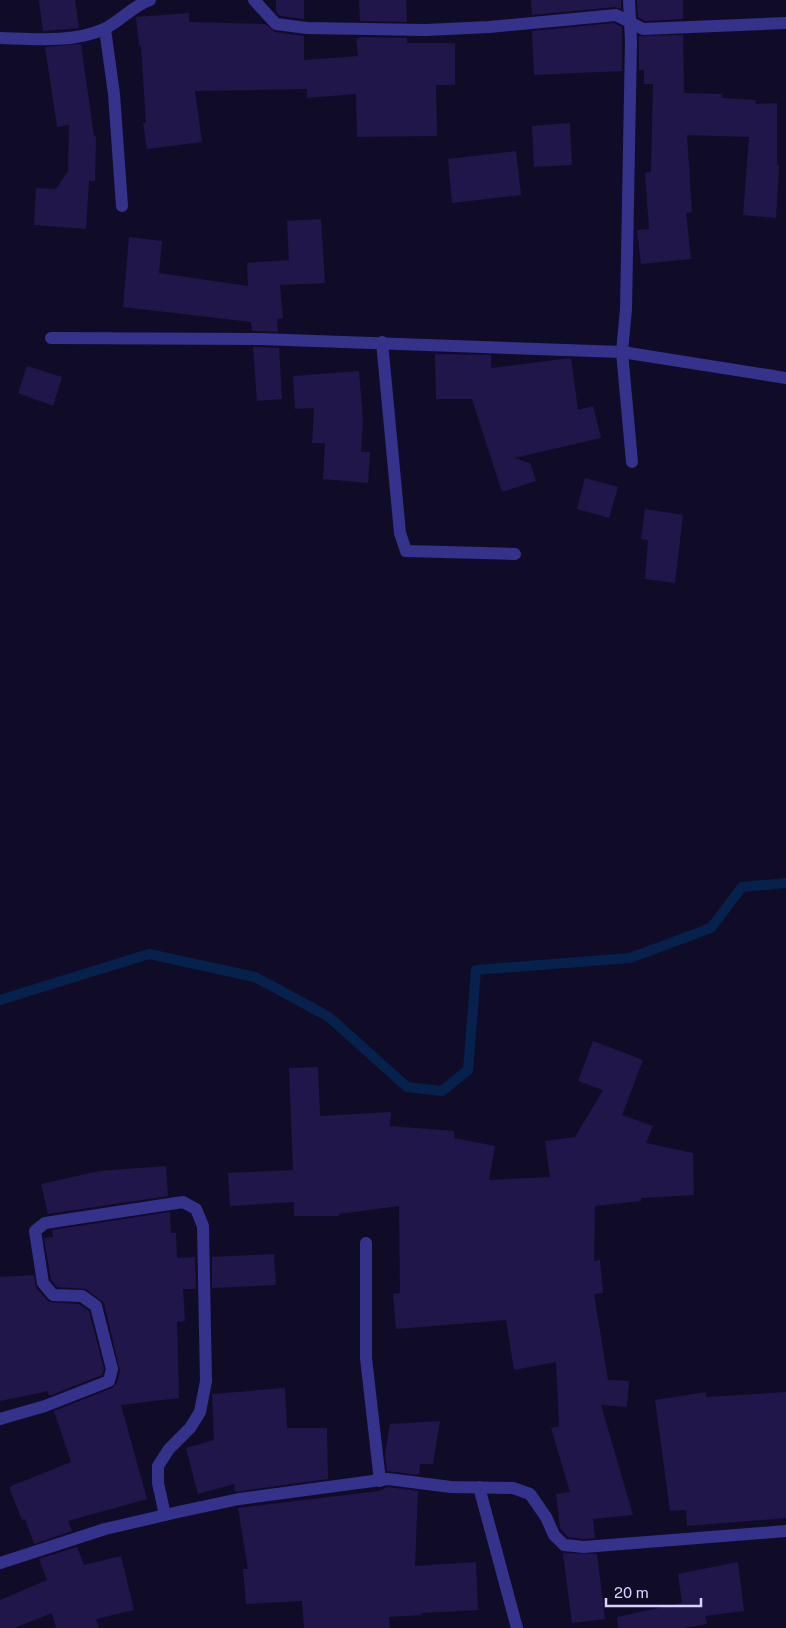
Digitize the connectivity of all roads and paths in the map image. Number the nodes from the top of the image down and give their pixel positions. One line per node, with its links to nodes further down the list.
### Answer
1 (150, 0): 6 (street)
2 (254, 0): 4 (street)
3 (628, 0): 4 (street)
4 (631, 22): 5 (street); 11 (street)
5 (786, 23)
6 (105, 29): 7 (street); 8 (street)
7 (0, 38)
8 (122, 206)
9 (51, 338): 10 (street)
10 (382, 342): 11 (street); 14 (street)
11 (622, 352): 12 (street); 13 (street)
12 (786, 378)
13 (632, 462)
14 (516, 554)
15 (366, 1243): 17 (street)
16 (0, 1419): 19 (street)
17 (380, 1481): 18 (street); 19 (street)
18 (479, 1487): 20 (street); 22 (street)
19 (165, 1515): 21 (street)
20 (786, 1532)
21 (0, 1563)
22 (516, 1628)

